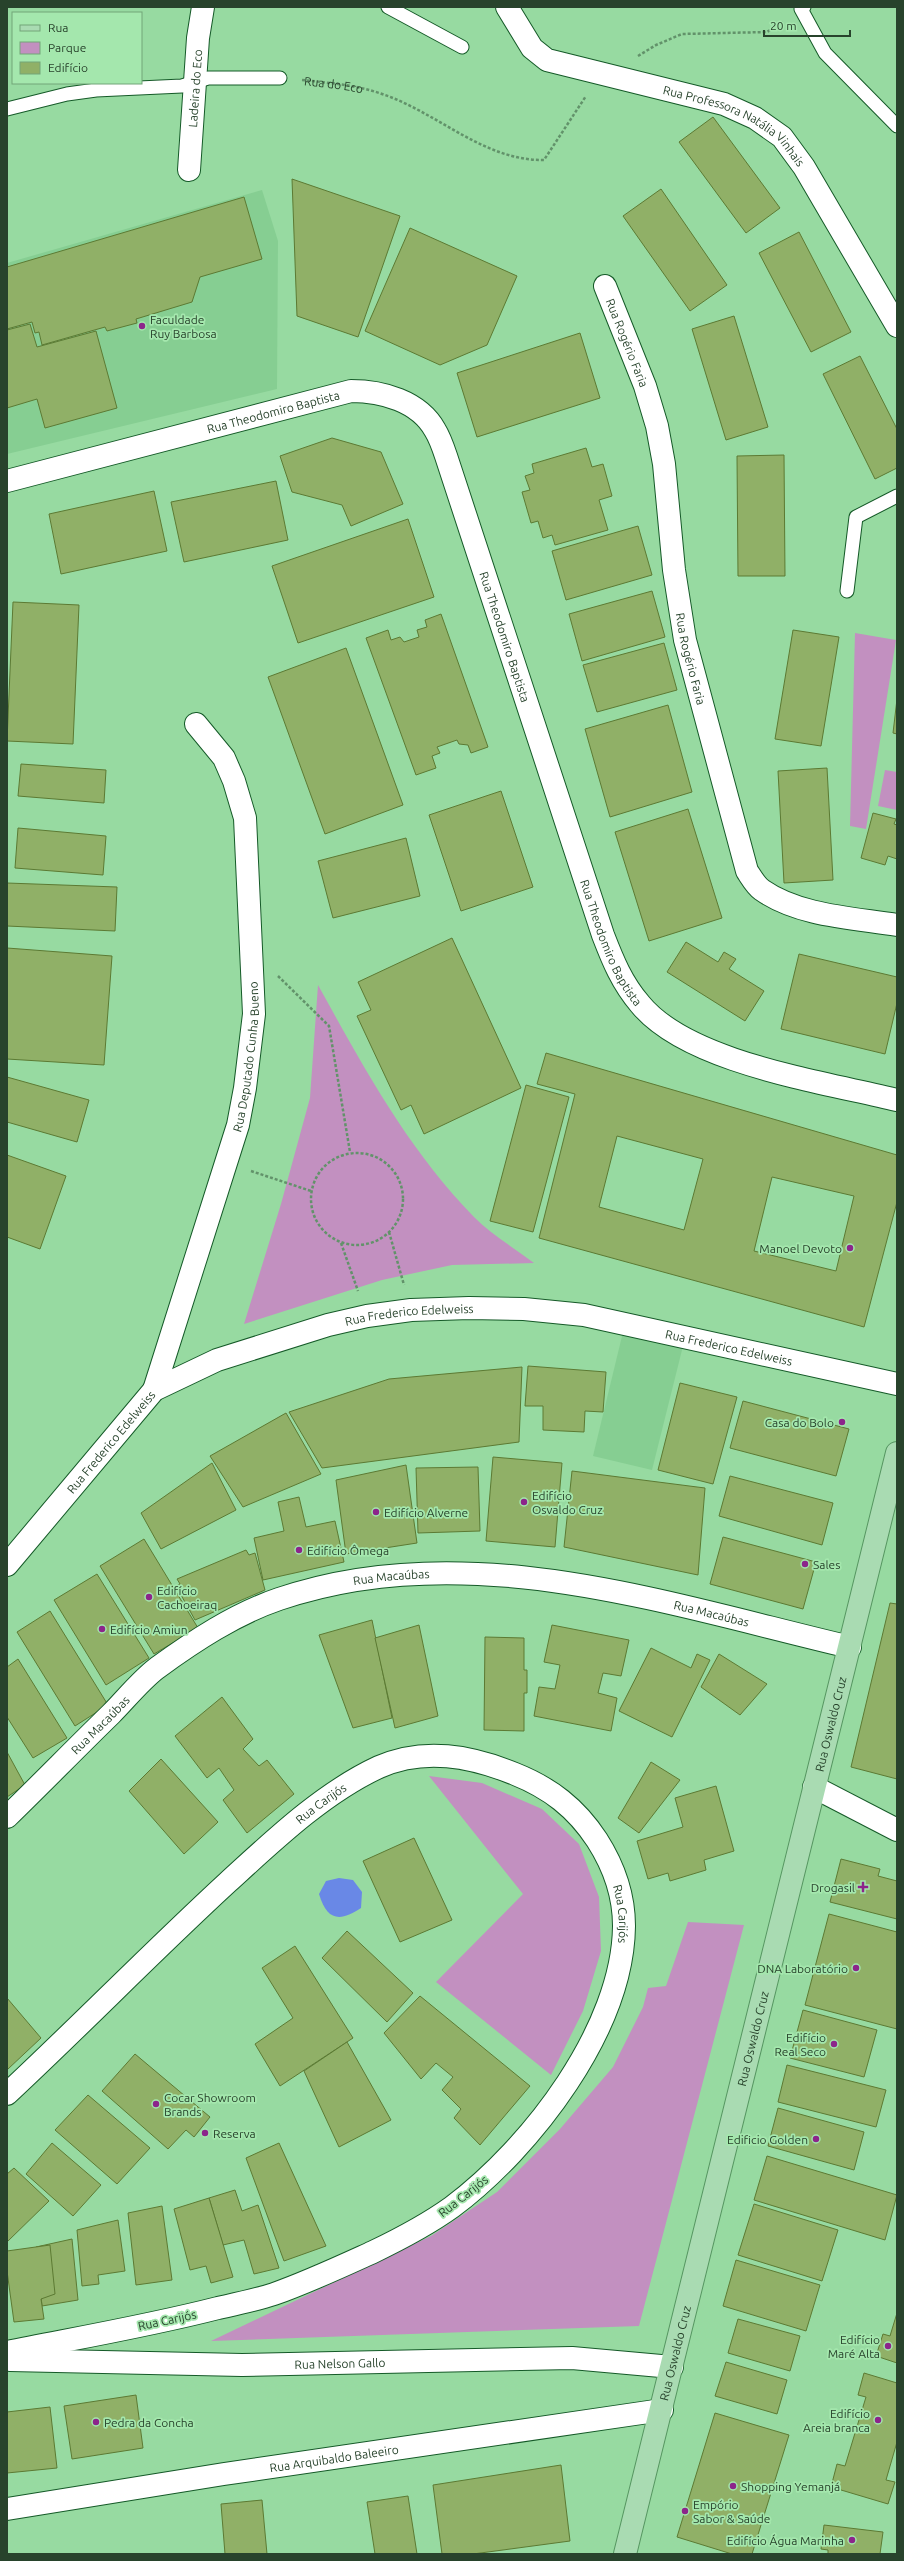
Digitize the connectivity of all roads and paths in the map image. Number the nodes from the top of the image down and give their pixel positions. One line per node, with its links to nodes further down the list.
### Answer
1 (203, 7): 8 (street, Ladeira do Eco)
2 (388, 7): 5 (lane)
3 (507, 7): 6 (street, Rua Professora Natália Vinhais)
4 (803, 8): 6 (path); 10 (lane)
5 (462, 47)
6 (604, 76): 7 (path, Rua do Eco); 13 (street, Rua Professora Natália Vinhais)
7 (280, 78): 8 (lane)
8 (194, 81): 9 (lane); 11 (street, Ladeira do Eco)
9 (7, 108)
10 (897, 126)
11 (189, 170)
12 (605, 286): 18 (street, Rua Rogério Faria)
13 (897, 326)
14 (7, 481): 20 (street, Rua Theodomiro Baptista)
15 (897, 496): 16 (lane)
16 (847, 591)
17 (196, 724): 19 (street, Rua Deputado Cunha Bueno)
18 (897, 925)
19 (252, 950): 21 (path); 22 (street, Rua Deputado Cunha Bueno)
20 (897, 1100)
21 (350, 1152): 23 (path); 24 (path)
22 (227, 1163): 23 (path); 29 (street, Rua Deputado Cunha Bueno)
23 (311, 1190): 25 (path)
24 (389, 1232): 25 (path); 26 (path)
25 (341, 1242): 27 (path)
26 (412, 1310): 27 (street, Rua Frederico Edelweiss); 28 (street, Rua Frederico Edelweiss)
27 (367, 1316): 29 (street, Rua Frederico Edelweiss)
28 (897, 1384)
29 (154, 1390): 31 (street, Rua Frederico Edelweiss)
30 (897, 1453): 32 (main road, Rua Oswaldo Cruz)
31 (7, 1565)
32 (850, 1647): 33 (main road, Rua Oswaldo Cruz); 34 (street, Rua Macaúbas)
33 (814, 1787): 35 (street); 39 (main road, Rua Oswaldo Cruz)
34 (7, 1817)
35 (897, 1830)
36 (7, 2094): 37 (street, Rua Carijós)
37 (7, 2352)
38 (7, 2360): 39 (street, Rua Nelson Gallo)
39 (672, 2366): 40 (main road, Rua Oswaldo Cruz)
40 (662, 2410): 41 (street, Rua Arquibaldo Baleeiro); 42 (main road, Rua Oswaldo Cruz)
41 (7, 2509)
42 (625, 2554)

